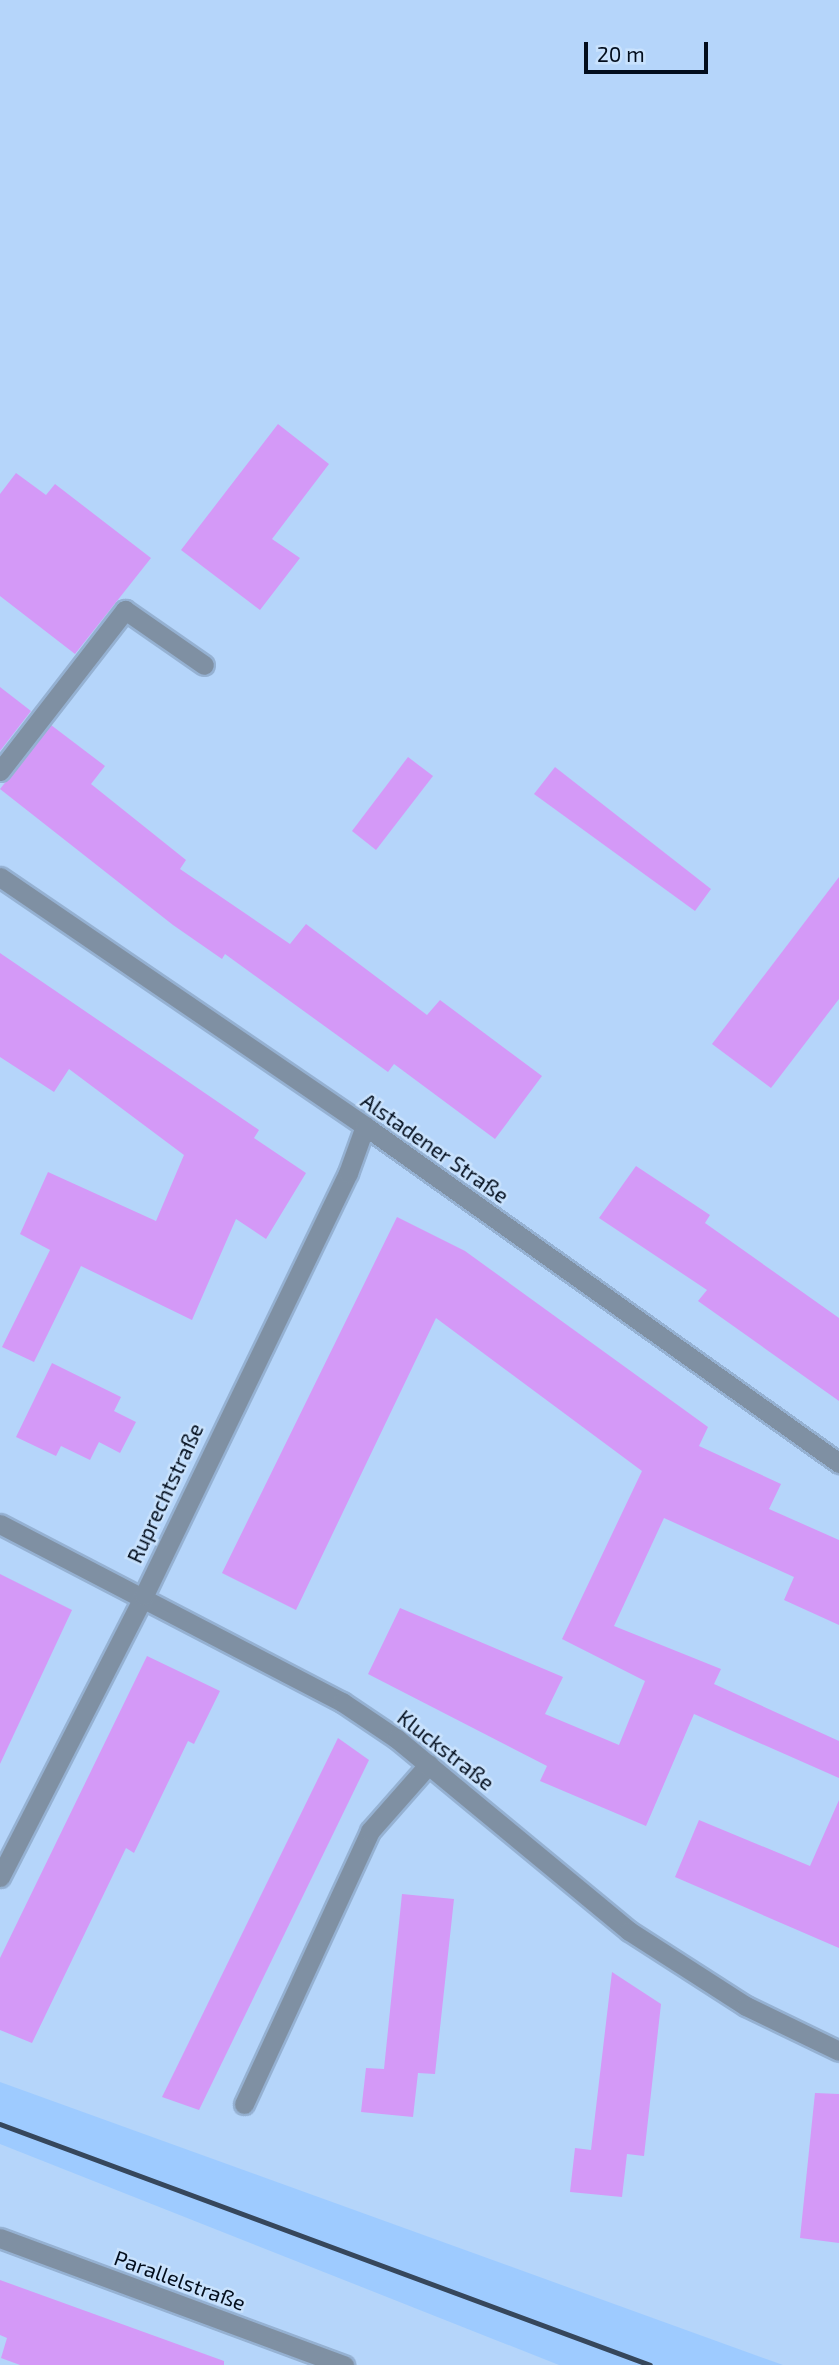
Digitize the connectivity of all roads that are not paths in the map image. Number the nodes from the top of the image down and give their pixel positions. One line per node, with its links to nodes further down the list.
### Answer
1 (204, 665): 2 (street)
2 (0, 771)
3 (0, 877): 4 (street, Alstadener Straße)
4 (365, 1126): 5 (street, Alstadener Straße); 7 (street, Ruprechtstraße)
5 (839, 1463)
6 (0, 1524): 7 (street, Kluckstraße)
7 (144, 1595): 8 (street, Kluckstraße); 9 (street, Ruprechtstraße)
8 (429, 1764): 10 (street, Kluckstraße); 11 (street)
9 (0, 1877)
10 (839, 2051)
11 (244, 2104)
12 (0, 2238): 13 (street, Parallelstraße)
13 (344, 2365)

